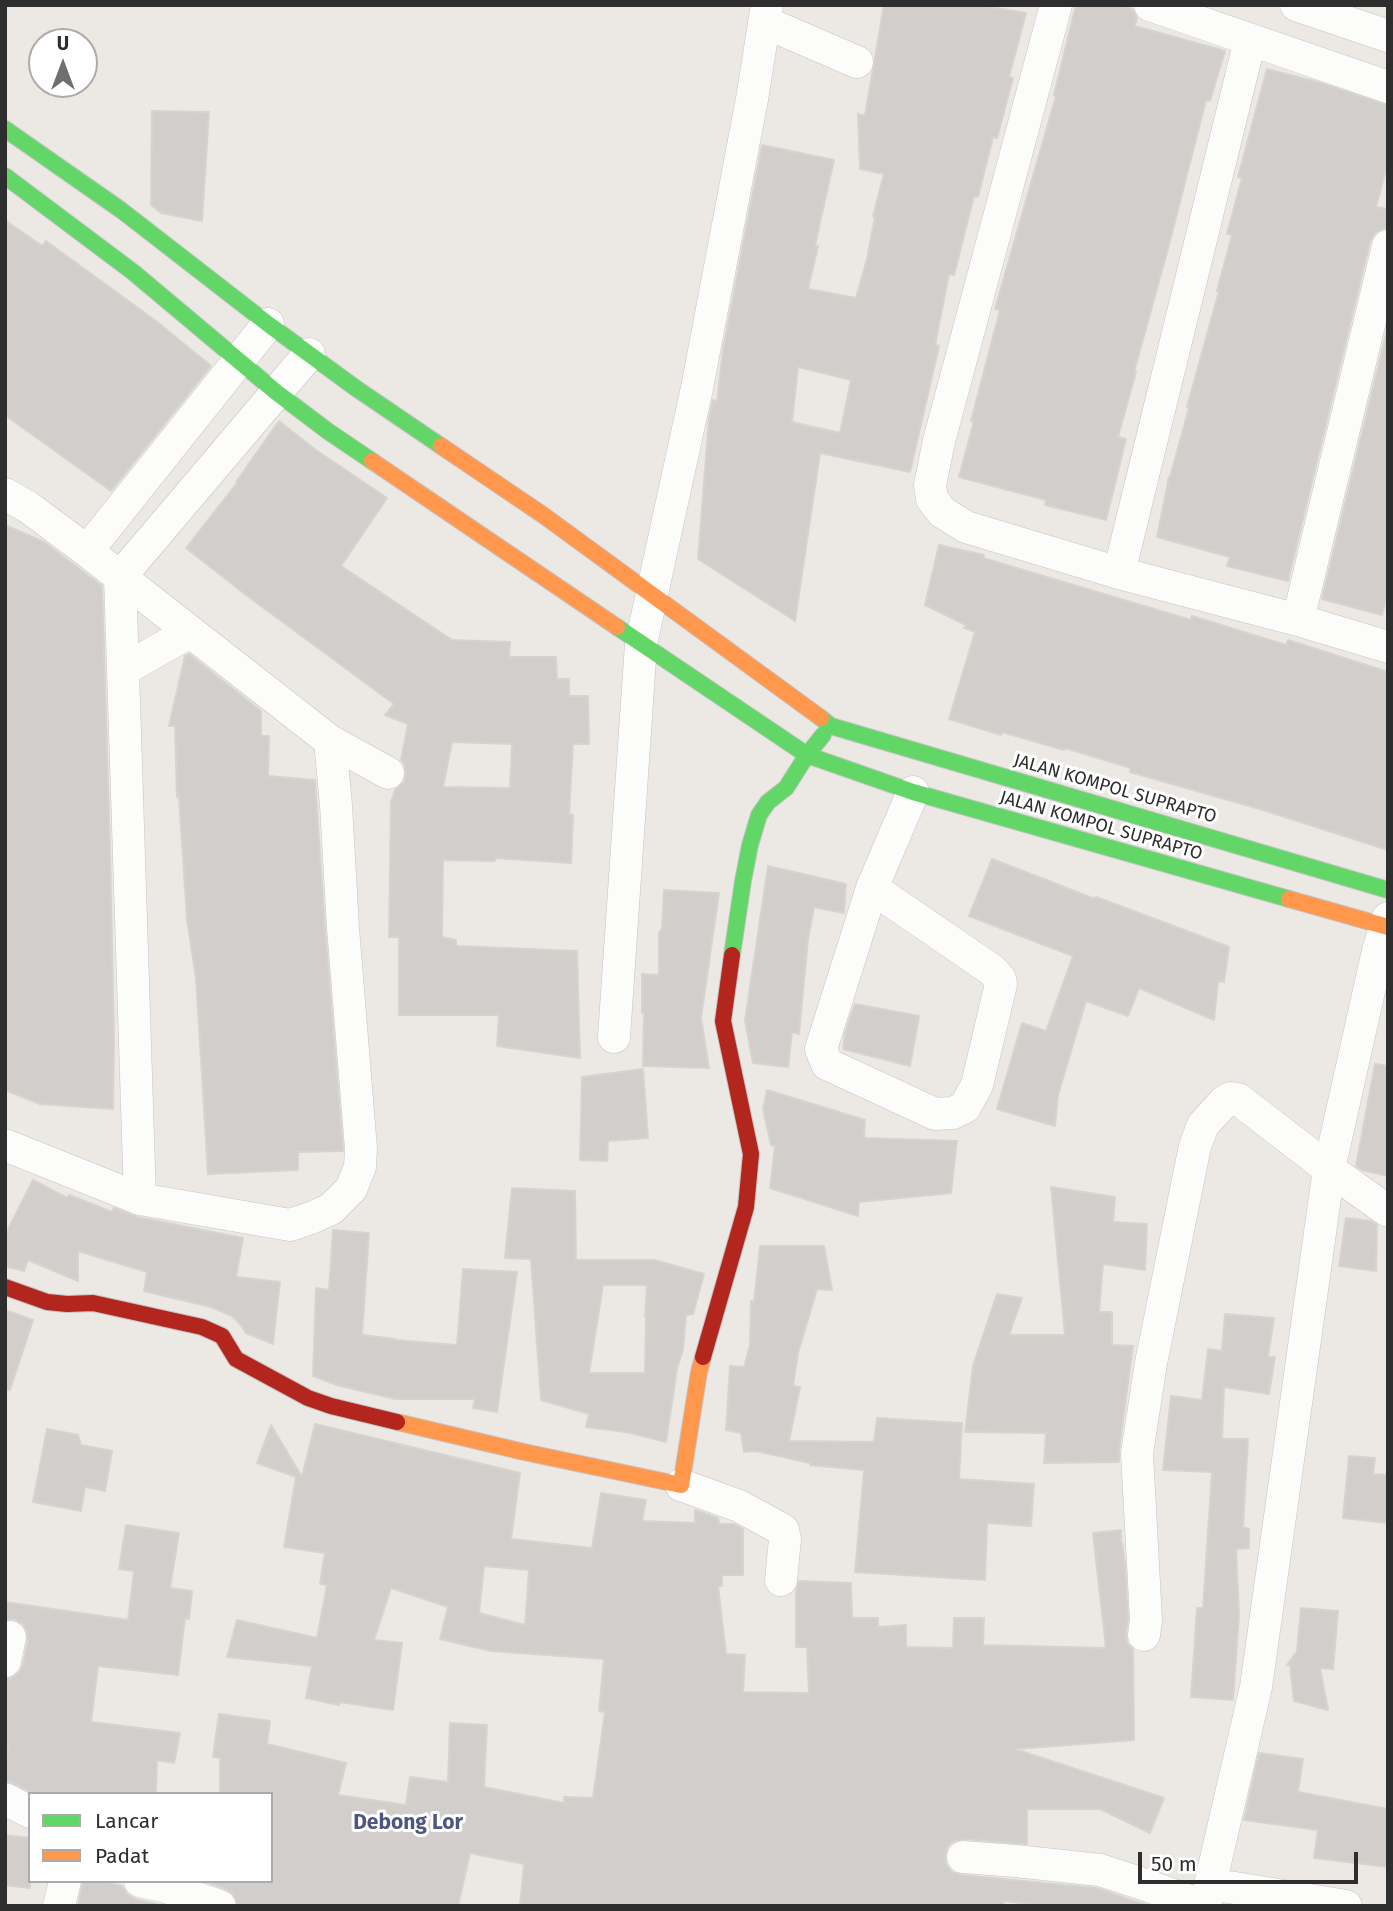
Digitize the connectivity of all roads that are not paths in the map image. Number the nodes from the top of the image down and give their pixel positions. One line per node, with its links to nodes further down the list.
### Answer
1 (1056, 5): 18 (street)
2 (1150, 5): 6 (street)
3 (1296, 5): 5 (street)
4 (766, 14): 7 (street); 20 (street)
5 (1388, 36)
6 (1250, 40): 8 (street); 18 (street)
7 (857, 62)
8 (1388, 87)
9 (5, 129): 12 (street)
10 (5, 176): 14 (street, JALAN KOMPOL SUPRAPTO)
11 (1388, 246): 21 (street)
12 (268, 324): 13 (street); 14 (street)
13 (309, 354): 15 (street); 20 (street)
14 (239, 360): 15 (street, JALAN KOMPOL SUPRAPTO); 17 (street)
15 (276, 392): 19 (street); 23 (street, JALAN KOMPOL SUPRAPTO)
16 (5, 494): 17 (street)
17 (87, 551): 19 (street)
18 (1119, 573): 21 (street)
19 (120, 577): 22 (street); 25 (street)
20 (653, 594): 23 (street); 26 (street)
21 (1298, 620): 24 (street)
22 (190, 632): 25 (street); 27 (street)
23 (641, 644): 28 (street, JALAN KOMPOL SUPRAPTO); 34 (street)
24 (1388, 647)
25 (123, 670): 37 (street)
26 (831, 726): 28 (street); 32 (street, JALAN KOMPOL SUPRAPTO)
27 (330, 741): 29 (street); 37 (street)
28 (807, 755): 30 (street, JALAN KOMPOL SUPRAPTO); 40 (street)
29 (388, 773)
30 (913, 792): 31 (street); 33 (street, JALAN KOMPOL SUPRAPTO)
31 (872, 888): 31 (street)
32 (1388, 890)
33 (1387, 923): 36 (street)
34 (614, 1037)
35 (5, 1145): 37 (street)
36 (1329, 1169): 38 (street); 42 (street); 48 (street)
37 (141, 1199)
38 (1388, 1211)
39 (5, 1287): 40 (street)
40 (681, 1485): 41 (street)
41 (781, 1580)
42 (1144, 1635)
43 (5, 1799): 44 (street)
44 (28, 1811)
45 (963, 1857): 48 (street)
46 (65, 1883): 49 (street)
47 (149, 1883): 50 (street)
48 (1206, 1899): 51 (street)
49 (59, 1906)
50 (220, 1906)
51 (1346, 1906)

